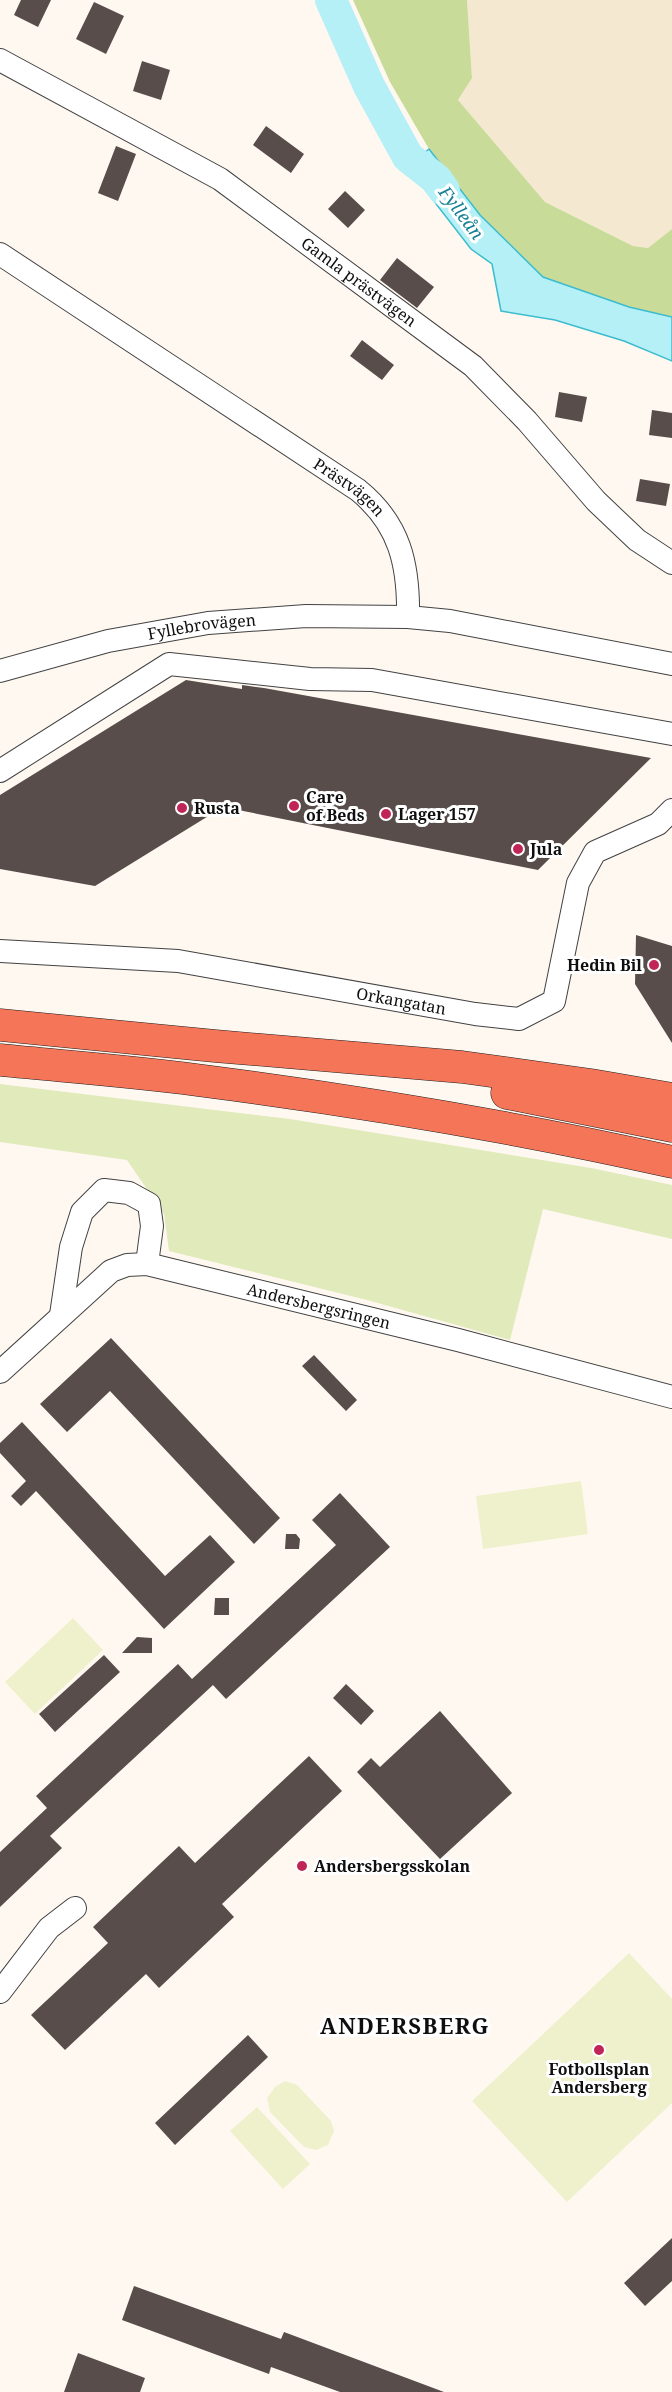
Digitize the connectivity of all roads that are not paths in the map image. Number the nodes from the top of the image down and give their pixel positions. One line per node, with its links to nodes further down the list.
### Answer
1 (0, 60): 3 (street, Gamla prästvägen)
2 (0, 254): 4 (street, Prästvägen)
3 (672, 563)
4 (408, 617): 5 (street); 6 (street, Fyllebrovägen)
5 (672, 664)
6 (0, 671)
7 (672, 734): 8 (street)
8 (0, 771)
9 (672, 810): 10 (street, Orkangatan)
10 (0, 951)
11 (0, 1025): 12 (highway)
12 (215, 1046): 14 (highway); 15 (highway)
13 (0, 1060): 16 (highway)
14 (672, 1099)
15 (672, 1126)
16 (672, 1162)
17 (147, 1264): 18 (street, Andersbergsringen); 18 (street); 20 (street, Andersbergsringen)
18 (61, 1315): 19 (street, Andersbergsringen)
19 (0, 1372)
20 (672, 1397)
21 (75, 1908): 22 (street)
22 (0, 1992)

